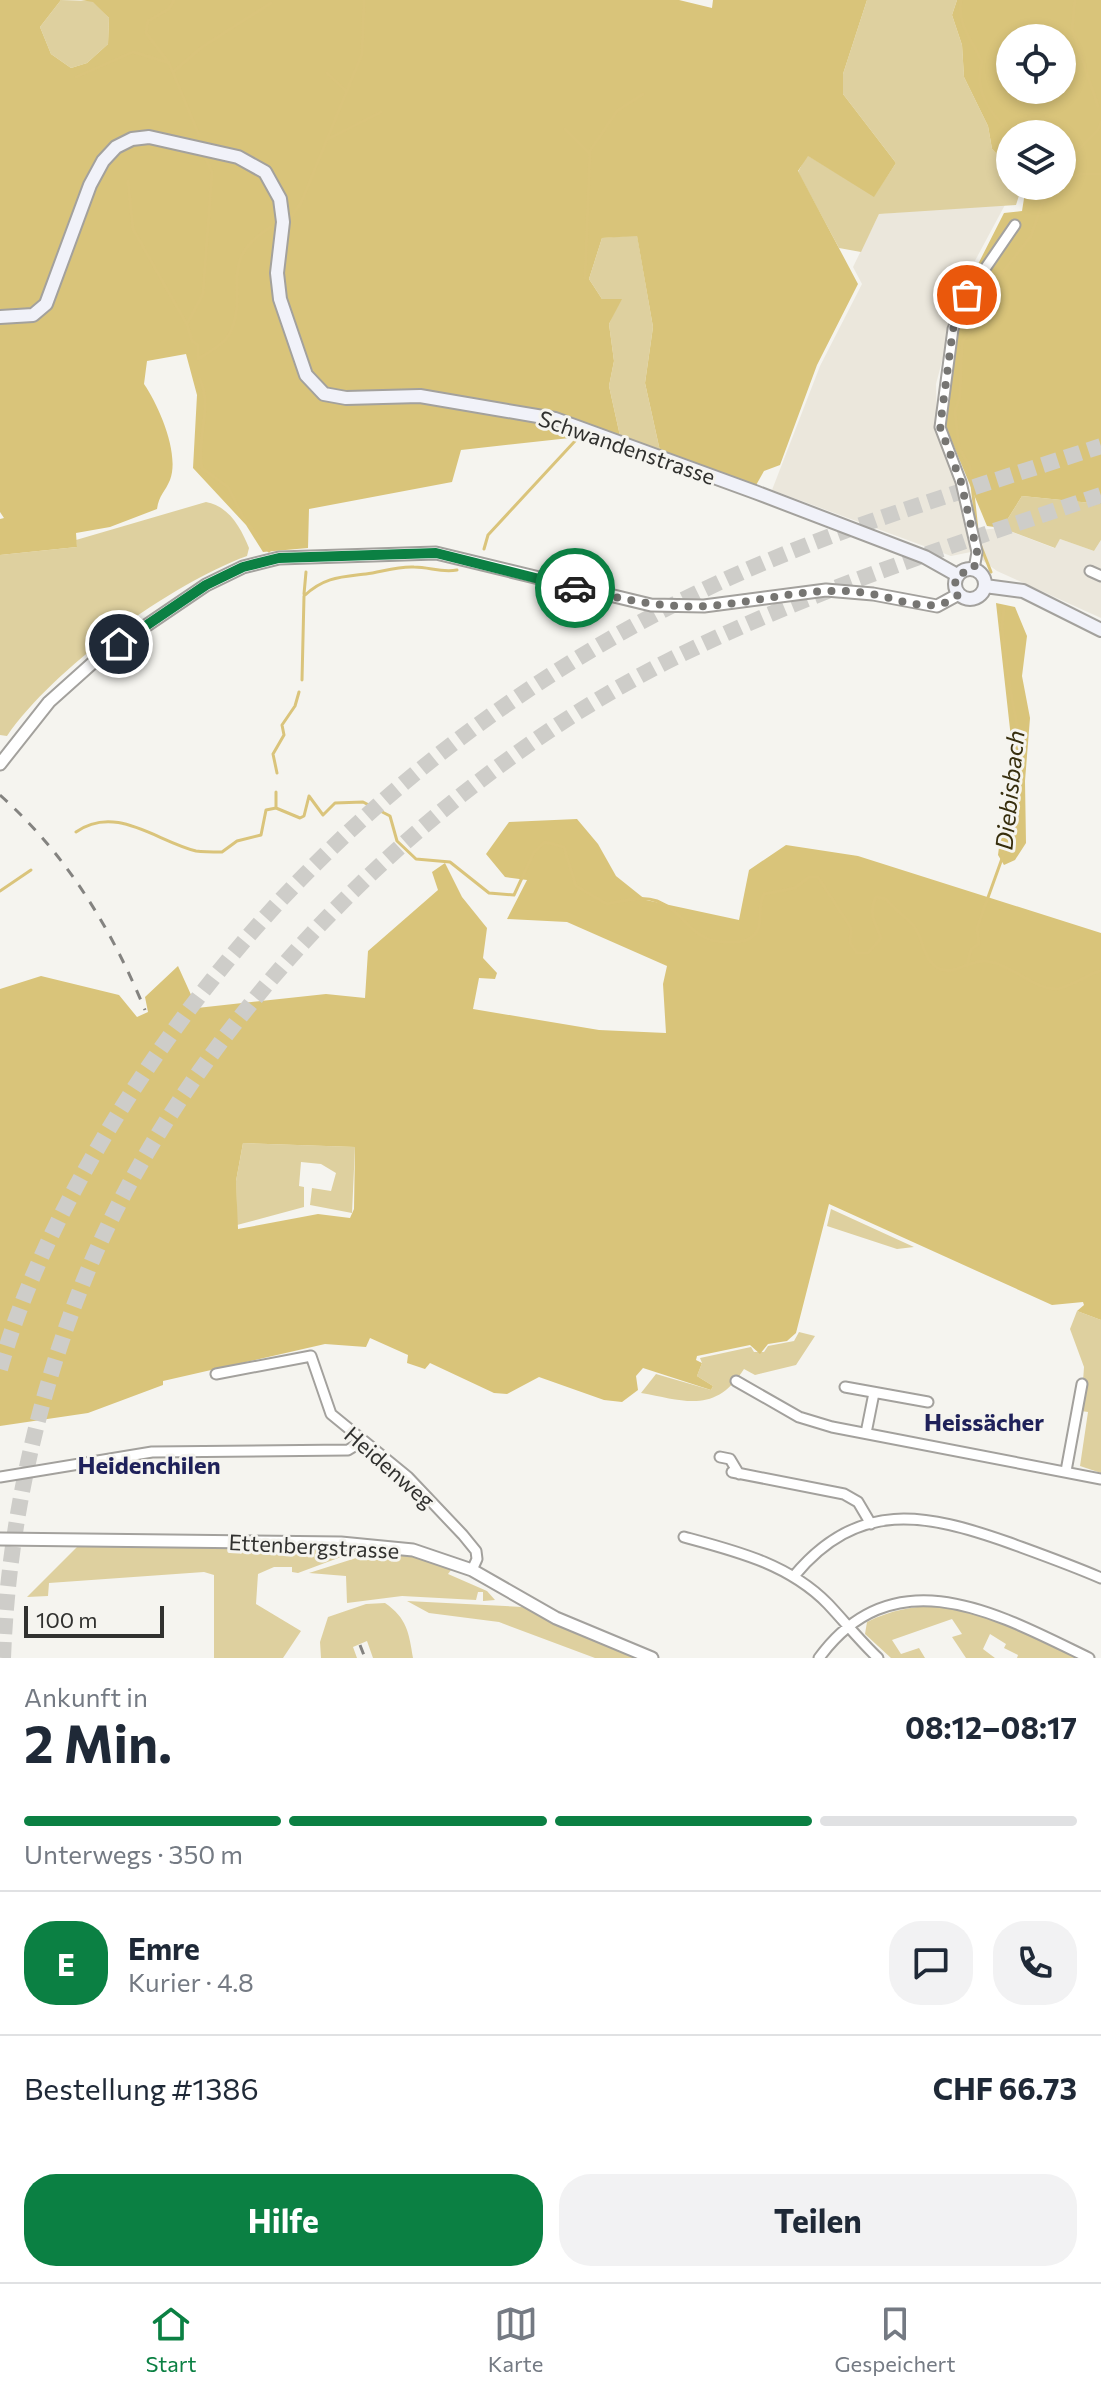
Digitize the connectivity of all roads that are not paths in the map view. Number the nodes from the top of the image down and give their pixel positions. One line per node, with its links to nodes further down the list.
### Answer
1 (1015, 225): 3 (street)
2 (0, 317): 5 (main road, Schwandenstrasse)
3 (974, 569): 5 (main road); 7 (main road)
4 (1090, 571): 6 (street)
5 (957, 575): 8 (main road)
6 (1101, 576)
7 (985, 586): 8 (main road); 9 (main road)
8 (959, 594): 10 (street)
9 (1101, 630)
10 (0, 764)
11 (216, 1374): 18 (street, Heidenweg)
12 (736, 1381): 17 (street)
13 (1082, 1384): 20 (street)
14 (845, 1387): 15 (street)
15 (874, 1393): 16 (street); 17 (street)
16 (928, 1402)
17 (866, 1433): 20 (street)
18 (363, 1441): 21 (street); 26 (street, Heidenweg)
19 (720, 1457): 23 (street)
20 (1066, 1471): 22 (street)
21 (0, 1477)
22 (1101, 1479)
23 (871, 1524): 27 (street); 28 (street)
24 (684, 1537): 27 (street)
25 (0, 1539): 26 (street, Ettenbergstrasse)
26 (472, 1570): 30 (street, Ettenbergstrasse)
27 (794, 1576): 29 (street)
28 (1101, 1578)
29 (847, 1627): 31 (street); 32 (street); 33 (street)
30 (652, 1658)
31 (819, 1658)
32 (878, 1658)
33 (1089, 1658)

